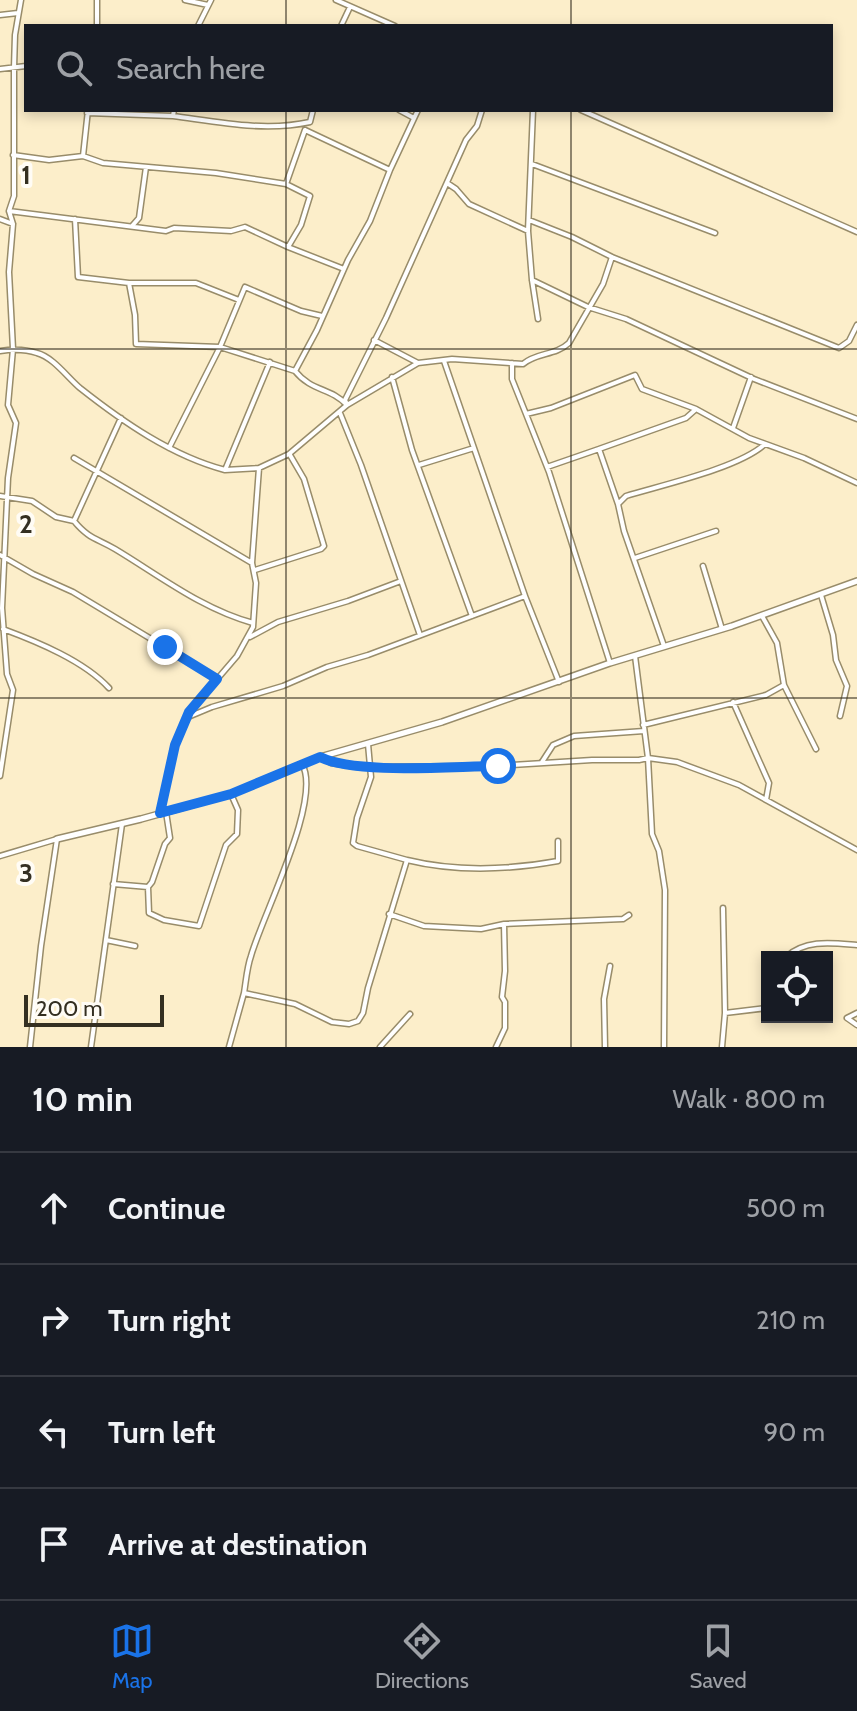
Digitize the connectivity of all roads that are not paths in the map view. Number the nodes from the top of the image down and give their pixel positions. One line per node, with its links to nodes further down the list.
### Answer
1 (21, 0): 7 (street)
2 (97, 0): 9 (street)
3 (185, 0): 5 (street)
4 (336, 0): 6 (street)
5 (210, 3): 10 (street)
6 (351, 6): 11 (street); 12 (street)
7 (18, 13): 8 (street); 14 (street)
8 (0, 15)
9 (97, 24)
10 (199, 24)
11 (342, 24)
12 (391, 24)
13 (24, 66): 14 (street)
14 (14, 68): 15 (street); 27 (street)
15 (0, 69)
16 (88, 112): 28 (street)
17 (140, 112): 24 (street)
18 (312, 112): 26 (street)
19 (403, 112): 25 (street)
20 (417, 112): 25 (street)
21 (481, 112): 32 (street)
22 (533, 112): 29 (street)
23 (586, 112): 41 (street)
24 (174, 113): 26 (street)
25 (414, 118): 31 (street)
26 (303, 128): 31 (street); 33 (street)
27 (13, 155): 28 (street); 34 (street)
28 (83, 156): 30 (street)
29 (532, 164): 37 (street); 42 (street)
30 (146, 167): 33 (street); 39 (street)
31 (390, 170): 45 (street)
32 (447, 183): 40 (street); 55 (street)
33 (286, 184): 43 (street)
34 (9, 211): 36 (street); 38 (street)
35 (0, 219): 38 (street)
36 (75, 219): 39 (street); 47 (street)
37 (529, 220): 40 (street); 44 (street)
38 (13, 224): 49 (street)
39 (130, 227): 43 (street)
40 (528, 231): 46 (street)
41 (857, 232)
42 (715, 233)
43 (288, 247): 45 (street)
44 (612, 257): 51 (street); 54 (street)
45 (344, 269): 52 (street)
46 (532, 280): 51 (street); 53 (street)
47 (129, 283): 50 (street); 56 (street)
48 (0, 293): 49 (street)
49 (10, 294): 57 (street)
50 (239, 300): 52 (street); 56 (street)
51 (588, 307): 62 (street); 65 (street)
52 (322, 316): 63 (street)
53 (538, 319)
54 (857, 325)
55 (374, 340): 61 (street); 68 (street)
56 (220, 347): 60 (street); 76 (street)
57 (13, 349): 58 (street); 67 (street); 72 (street)
58 (0, 351)
59 (443, 360): 61 (street); 62 (street); 77 (street)
60 (270, 362): 63 (street); 84 (street)
61 (418, 363): 64 (street)
62 (512, 363): 71 (street)
63 (295, 371): 68 (street)
64 (392, 377): 68 (street); 81 (street)
65 (751, 377): 73 (street); 74 (street)
66 (0, 399): 67 (street)
67 (9, 400): 88 (street)
68 (346, 403): 70 (street)
69 (696, 409): 71 (street); 74 (street); 78 (street)
70 (340, 413): 79 (street); 97 (street)
71 (526, 414): 82 (street)
72 (121, 418): 76 (street); 85 (street)
73 (857, 419)
74 (733, 429): 75 (street)
75 (765, 444): 86 (street); 89 (street)
76 (169, 448): 84 (street)
77 (474, 448): 81 (street); 100 (street)
78 (599, 449): 82 (street); 89 (street)
79 (289, 454): 83 (street); 96 (street)
80 (74, 458): 85 (street)
81 (418, 465): 101 (street)
82 (547, 467): 110 (street)
83 (259, 468): 84 (street); 94 (street)
84 (225, 470)
85 (98, 472): 90 (street); 94 (street)
86 (857, 483)
87 (0, 496): 88 (street)
88 (8, 498): 90 (street); 92 (street)
89 (618, 504): 93 (street)
90 (74, 521): 103 (street)
91 (716, 531): 93 (street)
92 (3, 556): 104 (street); 111 (street)
93 (635, 558): 108 (street)
94 (252, 563): 96 (street)
95 (703, 566): 105 (street)
96 (255, 572): 103 (street)
97 (401, 581): 106 (street); 107 (street)
98 (857, 581): 99 (street)
99 (821, 595): 102 (street); 116 (street)
100 (525, 596): 101 (street); 112 (street)
101 (472, 616): 106 (street)
102 (762, 616): 105 (street); 113 (street)
103 (253, 623): 107 (street)
104 (3, 629): 114 (street); 127 (street)
105 (722, 629): 108 (street)
106 (420, 635): 117 (street)
107 (248, 638): 111 (street)
108 (664, 646): 109 (street)
109 (635, 656): 110 (street); 118 (street)
110 (610, 663): 112 (street)
111 (217, 679): 117 (street)
112 (559, 682): 120 (street)
113 (784, 685): 115 (street); 121 (street)
114 (109, 688)
115 (733, 702): 118 (street); 129 (street)
116 (840, 716)
117 (188, 717): 130 (street)
118 (643, 725): 119 (street)
119 (644, 731): 123 (street); 124 (street)
120 (368, 744): 122 (street); 126 (street)
121 (816, 749)
122 (320, 757): 125 (street); 126 (street)
123 (648, 758): 124 (street); 129 (street); 160 (street)
124 (542, 763): 126 (street)
125 (302, 764): 128 (street); 148 (street)
126 (370, 767): 136 (street)
127 (0, 776)
128 (231, 794): 130 (street); 138 (street)
129 (766, 800): 134 (street)
130 (163, 812): 131 (street); 138 (street)
131 (122, 824): 132 (street); 137 (street)
132 (57, 839): 135 (street); 154 (street)
133 (558, 841): 136 (street)
134 (857, 850)
135 (0, 856)
136 (407, 860): 140 (street)
137 (113, 884): 138 (street); 143 (street)
138 (148, 887)
139 (723, 908): 150 (street)
140 (389, 914): 142 (street); 148 (street)
141 (629, 915): 142 (street)
142 (504, 924): 158 (street)
143 (106, 940): 145 (street); 155 (street)
144 (857, 945): 146 (street)
145 (135, 946)
146 (793, 951)
147 (610, 966): 159 (street)
148 (244, 993): 156 (street)
149 (761, 1009): 150 (street)
150 (725, 1013): 161 (street)
151 (857, 1013): 153 (street)
152 (410, 1014): 157 (street)
153 (857, 1025)
154 (30, 1047)
155 (91, 1047)
156 (229, 1047)
157 (380, 1047)
158 (496, 1047)
159 (605, 1047)
160 (664, 1047)
161 (722, 1047)

